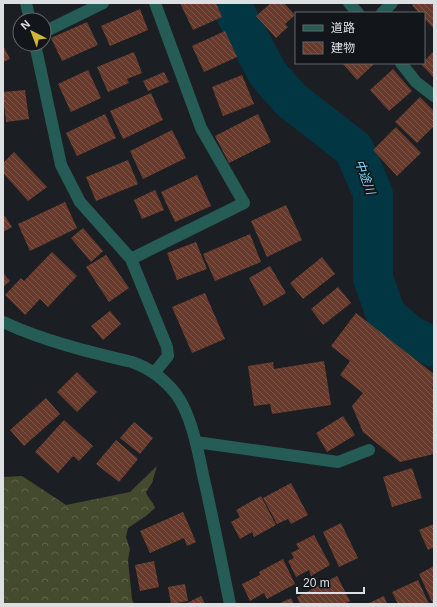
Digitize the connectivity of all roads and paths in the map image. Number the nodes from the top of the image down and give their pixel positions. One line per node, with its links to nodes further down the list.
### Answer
1 (102, 3): 7 (street)
2 (155, 3): 11 (street)
3 (349, 3): 5 (street)
4 (392, 3): 6 (street)
5 (357, 12)
6 (383, 12)
7 (52, 28)
8 (37, 52): 11 (street)
9 (402, 64): 10 (street)
10 (434, 96)
11 (131, 259): 13 (street)
12 (3, 322): 13 (street)
13 (154, 373): 14 (street)
14 (196, 442): 15 (street); 16 (street)
15 (369, 450)
16 (230, 604)

